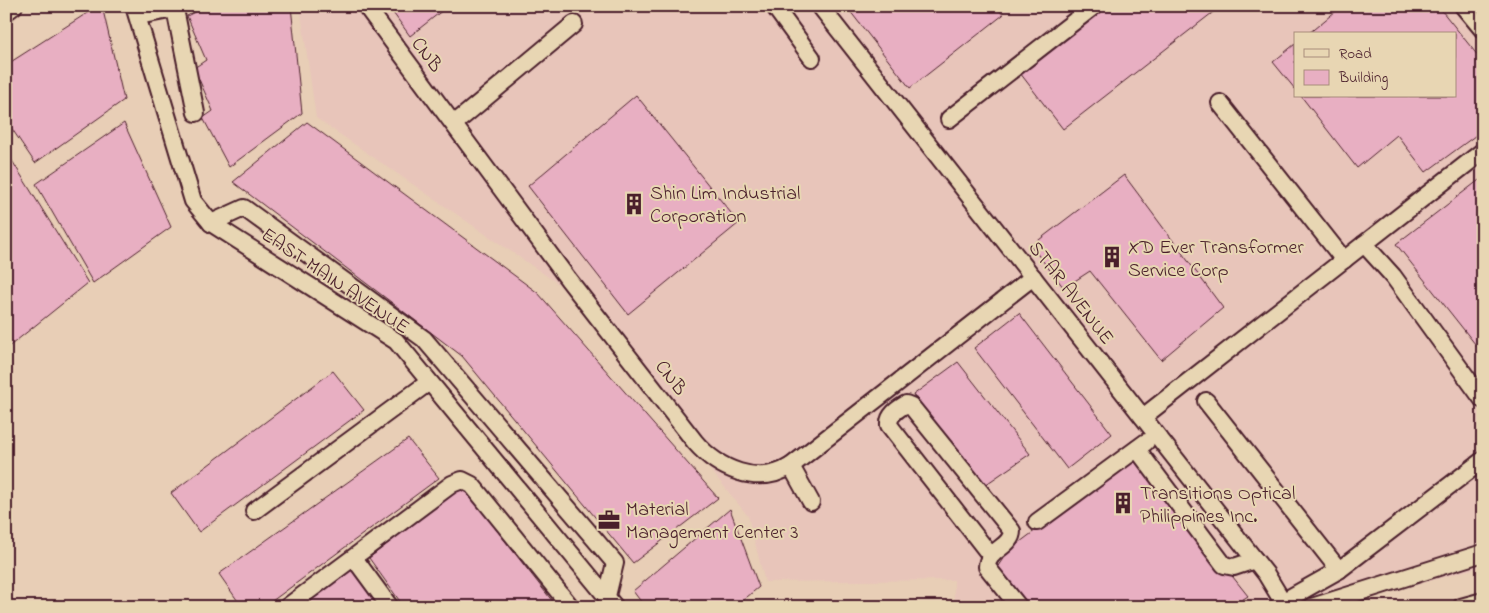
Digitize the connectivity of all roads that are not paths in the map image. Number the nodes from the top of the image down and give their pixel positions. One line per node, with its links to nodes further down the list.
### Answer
1 (14, 6): 9 (street)
2 (366, 6): 16 (street, CNB)
3 (774, 6): 12 (street)
4 (820, 6): 21 (street, STAR AVENUE)
5 (1094, 6): 15 (street)
6 (175, 8): 8 (street); 14 (street)
7 (1471, 9): 11 (street)
8 (136, 11): 18 (street, EAST MAIN AVENUE)
9 (6, 12)
10 (574, 24): 16 (street)
11 (1483, 30)
12 (812, 58)
13 (1220, 103): 20 (street)
14 (196, 113)
15 (949, 119)
16 (454, 124): 31 (street, CNB)
17 (1483, 152): 19 (street)
18 (211, 223): 22 (street, EAST MAIN AVENUE); 40 (street)
19 (1364, 244): 20 (street); 24 (street)
20 (1344, 260): 27 (street)
21 (1033, 277): 23 (street, CNB); 27 (street, STAR AVENUE)
22 (429, 382): 33 (street); 40 (street, EAST MAIN AVENUE)
23 (881, 394): 26 (street); 31 (street, CNB)
24 (1483, 400)
25 (1206, 401): 39 (street)
26 (894, 412): 36 (street); 36 (street)
27 (1142, 417): 28 (street, STAR AVENUE)
28 (1156, 434): 29 (street); 38 (street, STAR AVENUE)
29 (1137, 449): 34 (street); 38 (street)
30 (1483, 460): 39 (street)
31 (791, 466): 32 (street)
32 (811, 502)
33 (254, 511)
34 (1037, 522)
35 (1483, 554): 47 (street)
36 (991, 556): 46 (street)
37 (354, 558): 43 (street); 44 (street); 45 (street)
38 (1255, 560): 42 (street, STAR AVENUE)
39 (1338, 570): 42 (street)
40 (611, 601)
41 (1483, 601): 48 (street)
42 (1285, 604)
43 (287, 607)
44 (390, 607)
45 (571, 607)
46 (1019, 607)
47 (1312, 607)
48 (1461, 607)

